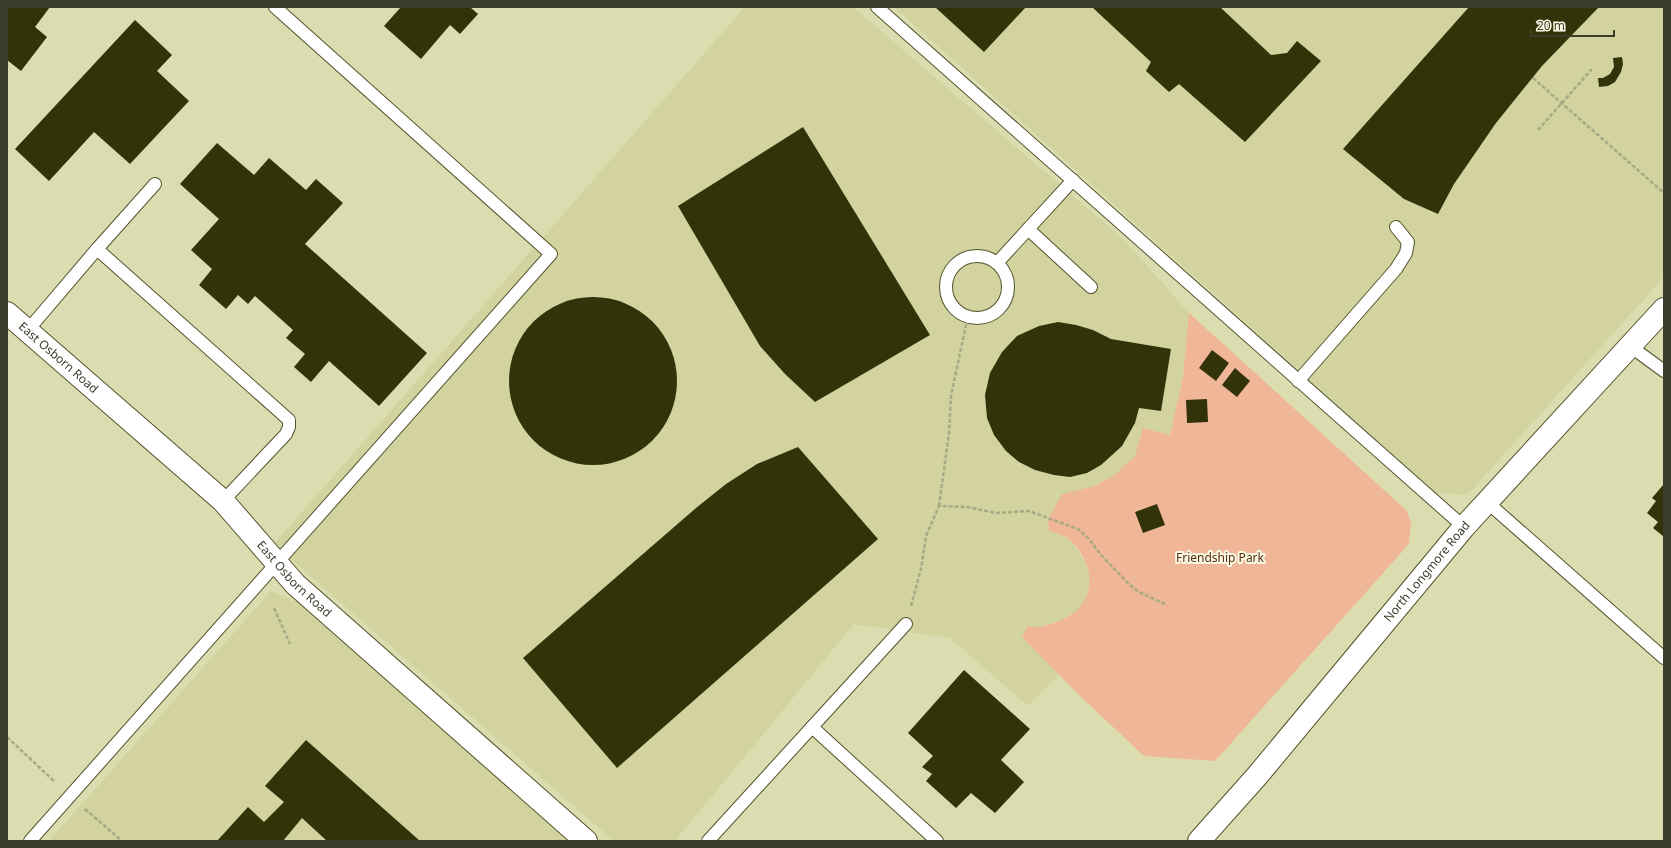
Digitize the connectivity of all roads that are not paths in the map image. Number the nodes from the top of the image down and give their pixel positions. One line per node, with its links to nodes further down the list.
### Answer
1 (275, 7): 18 (lane)
2 (877, 7): 3 (lane)
3 (1073, 180): 6 (lane); 14 (lane)
4 (155, 184): 7 (lane)
5 (1396, 227): 14 (lane)
6 (1028, 229): 8 (lane); 9 (lane)
7 (97, 249): 11 (lane); 15 (lane)
8 (997, 263): 8 (lane)
9 (1091, 287)
10 (1664, 309): 12 (street, North Longmore Road)
11 (13, 321): 15 (street, East Osborn Road)
12 (1630, 346): 13 (lane); 16 (street, North Longmore Road)
13 (1664, 371)
14 (1298, 381): 17 (lane)
15 (223, 500): 18 (street, East Osborn Road)
16 (1487, 502): 17 (street, North Longmore Road); 20 (lane)
17 (1464, 527): 26 (street, North Longmore Road)
18 (277, 563): 22 (lane); 23 (street, East Osborn Road)
19 (906, 624): 21 (lane)
20 (1664, 658)
21 (812, 727): 24 (lane); 25 (lane)
22 (30, 841)
23 (586, 841)
24 (708, 841)
25 (937, 841)
26 (1199, 841)

